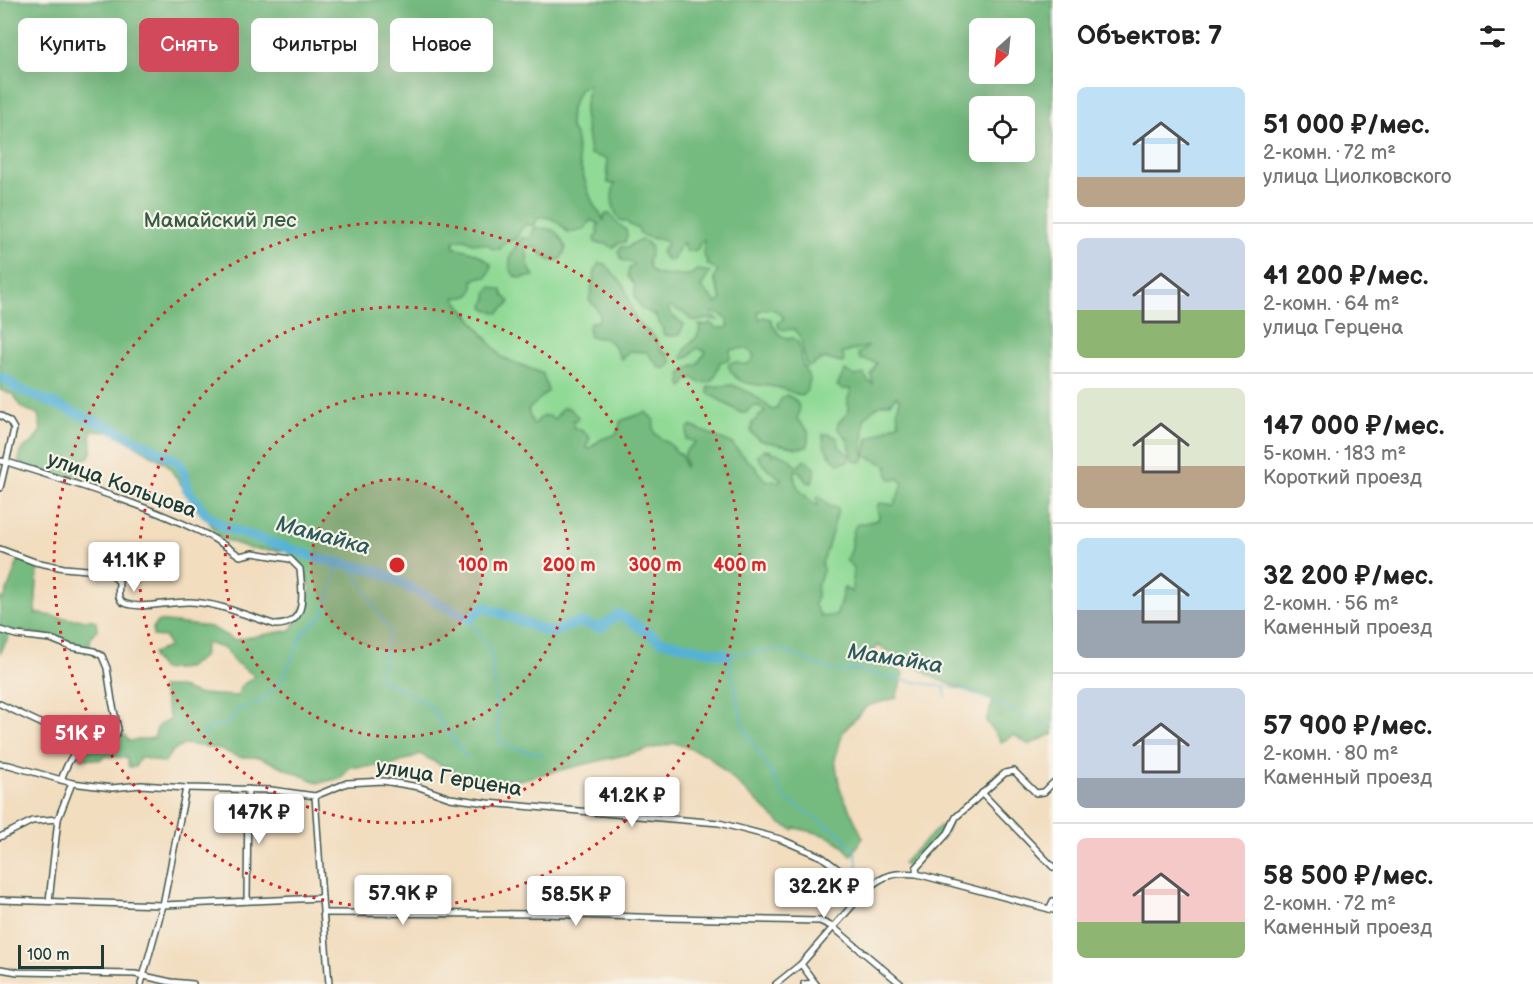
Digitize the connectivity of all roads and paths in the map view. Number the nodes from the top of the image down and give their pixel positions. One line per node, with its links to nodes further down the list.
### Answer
1 (0, 415): 2 (street)
2 (3, 462): 3 (street); 4 (street, улица Кольцова)
3 (0, 488)
4 (0, 549)
5 (0, 630): 7 (street)
6 (0, 704): 7 (street)
7 (85, 744): 9 (street)
8 (0, 764): 9 (street, улица Герцена)
9 (61, 780): 10 (street, улица Герцена)
10 (72, 783): 12 (street, улица Герцена); 16 (street)
11 (1053, 783): 14 (street)
12 (186, 788): 13 (street, улица Герцена); 26 (street)
13 (248, 789): 15 (street, улица Герцена); 24 (street)
14 (982, 793): 18 (street); 19 (street)
15 (315, 796): 20 (street, улица Герцена); 21 (street)
16 (58, 819): 17 (street); 23 (street)
17 (0, 837)
18 (1053, 867)
19 (917, 874): 20 (street); 27 (street)
20 (866, 890): 29 (street)
21 (322, 898): 24 (street); 28 (street)
22 (0, 900): 23 (street)
23 (49, 901): 26 (street)
24 (247, 901): 26 (street)
25 (1053, 901): 27 (street)
26 (163, 905): 32 (street)
27 (1051, 910)
28 (323, 912): 29 (street); 36 (street)
29 (833, 927): 30 (street); 39 (street)
30 (801, 964): 33 (street); 37 (street)
31 (0, 969): 32 (street)
32 (143, 975): 34 (street); 35 (street)
33 (816, 983): 38 (street)
34 (141, 984)
35 (192, 984)
36 (329, 984)
37 (776, 984)
38 (804, 984)
39 (901, 984)

